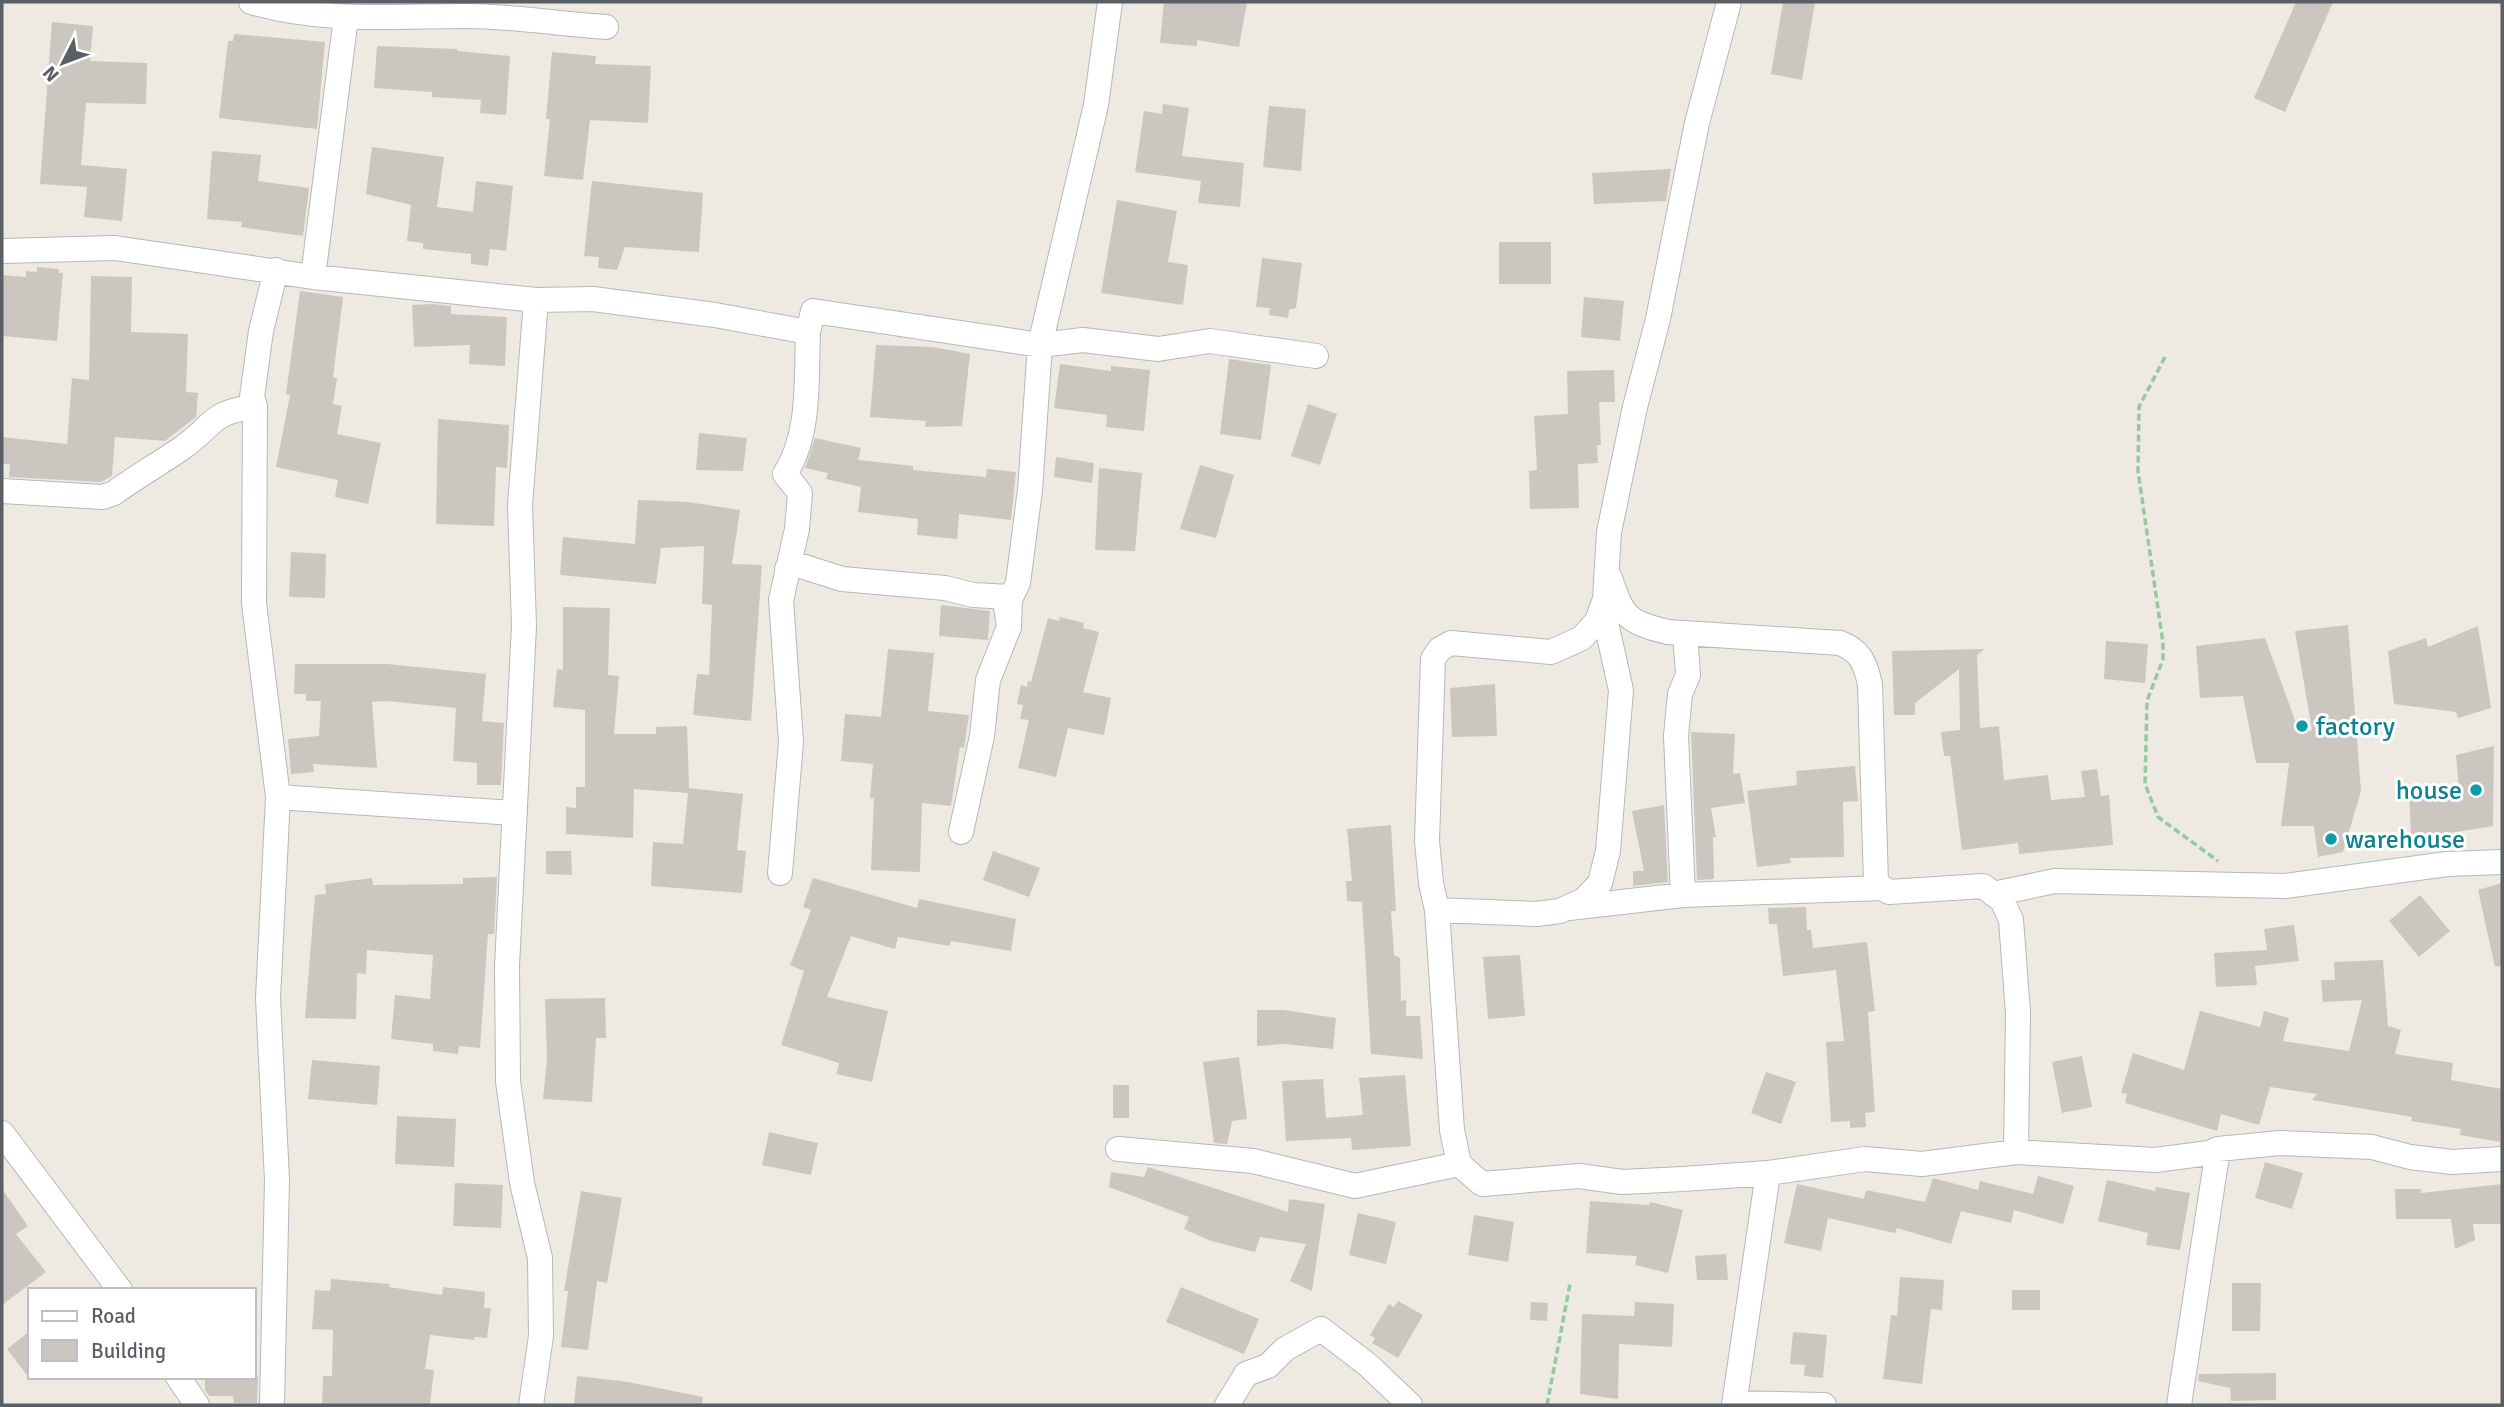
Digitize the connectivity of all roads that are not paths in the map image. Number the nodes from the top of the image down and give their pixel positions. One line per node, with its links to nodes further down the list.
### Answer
1 (251, 2): 4 (street)
2 (1110, 2): 11 (street)
3 (1730, 2): 16 (street)
4 (346, 17): 5 (street); 8 (street)
5 (606, 27)
6 (2, 251): 7 (street)
7 (276, 271): 8 (street); 13 (street)
8 (313, 277): 9 (street)
9 (536, 300): 10 (street); 21 (street)
10 (808, 332): 11 (street); 15 (street)
11 (1040, 345): 12 (street); 18 (street)
12 (1315, 356)
13 (255, 405): 14 (street); 20 (street)
14 (2, 491)
15 (787, 569): 18 (street); 24 (street)
16 (1608, 570): 17 (street); 19 (street)
17 (1605, 599): 28 (street); 29 (street)
18 (1009, 627): 22 (street)
19 (1685, 633): 25 (street); 27 (street)
20 (278, 797): 21 (street); 41 (street)
21 (514, 813): 42 (street)
22 (961, 831)
23 (2502, 862): 26 (street)
24 (780, 873)
25 (1883, 888): 26 (street); 27 (street)
26 (1993, 894): 33 (street)
27 (1683, 895): 28 (street)
28 (1565, 908): 29 (street)
29 (1437, 910): 35 (street)
30 (2, 1133): 37 (street)
31 (1118, 1149): 35 (street)
32 (2218, 1149): 33 (street); 34 (street); 46 (street)
33 (2016, 1152): 36 (street)
34 (2502, 1159)
35 (1459, 1164): 36 (street)
36 (1768, 1173): 39 (street)
37 (118, 1288)
38 (179, 1379): 40 (street)
39 (1734, 1404): 45 (street)
40 (197, 1405)
41 (272, 1405)
42 (531, 1405)
43 (1227, 1405): 44 (street)
44 (1410, 1405)
45 (1824, 1405)
46 (2179, 1405)

